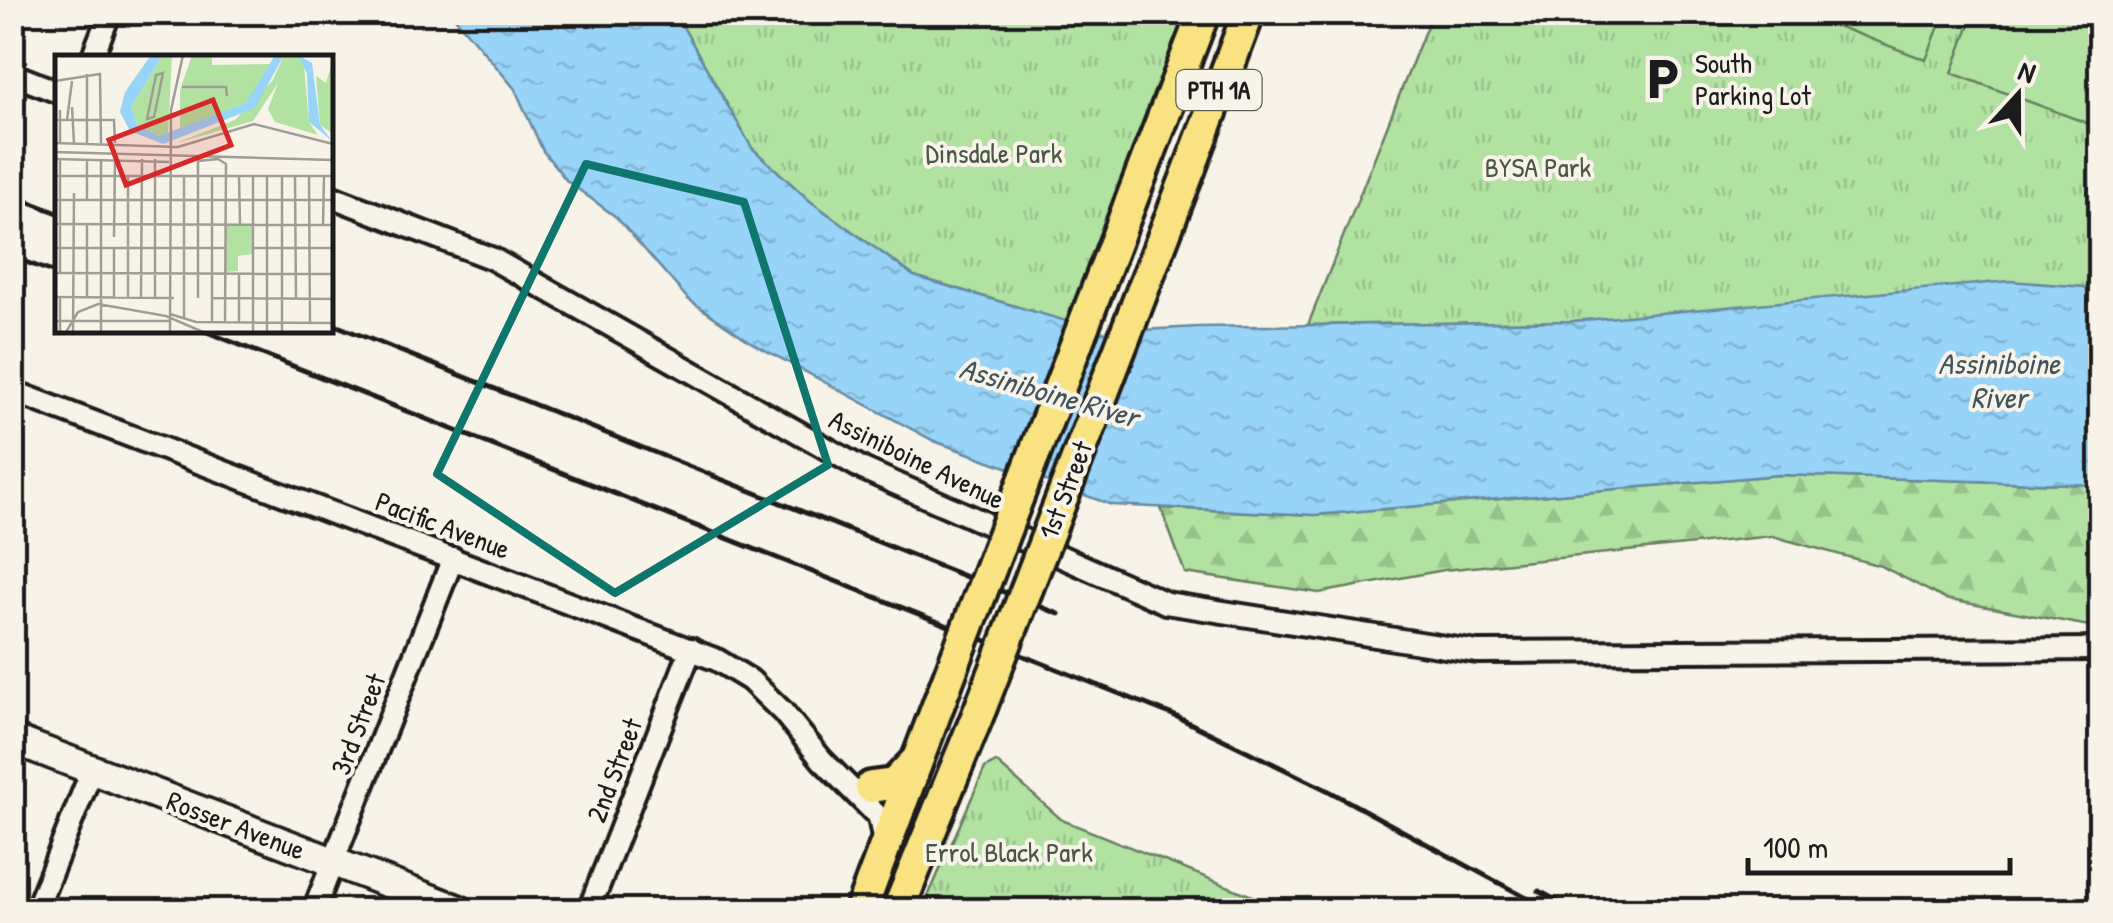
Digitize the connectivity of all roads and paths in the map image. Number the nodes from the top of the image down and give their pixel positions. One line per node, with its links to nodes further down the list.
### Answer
1 (110, 12): 4 (street)
2 (1204, 12): 13 (main road, 1st Street / PTH 1A, bridge)
3 (1249, 12): 26 (main road, 1st Street / PTH 1A, bridge)
4 (93, 55)
5 (12, 74): 6 (street)
6 (55, 91)
7 (332, 197): 10 (street, Assiniboine Avenue)
8 (12, 391): 9 (street, Pacific Avenue)
9 (453, 558): 11 (street, Pacific Avenue); 19 (street, 3rd Street)
10 (2100, 648)
11 (691, 649): 14 (street, Pacific Avenue); 23 (street, 2nd Street)
12 (12, 739): 15 (street, Rosser Avenue)
13 (921, 752): 16 (main road); 17 (main road, 1st Street / PTH 1A)
14 (822, 760): 16 (street, Pacific Avenue); 18 (street, Pacific Avenue)
15 (92, 770): 19 (street, Rosser Avenue); 20 (street)
16 (871, 787): 17 (street, Pacific Avenue)
17 (903, 801): 18 (main road, 1st Street / PTH 1A); 25 (main road)
18 (882, 857): 24 (main road, 1st Street / PTH 1A)
19 (333, 863): 21 (street, 3rd Street); 22 (street, Rosser Avenue)
20 (36, 910)
21 (314, 910)
22 (459, 910)
23 (589, 910)
24 (862, 910)
25 (888, 910)
26 (898, 910)

